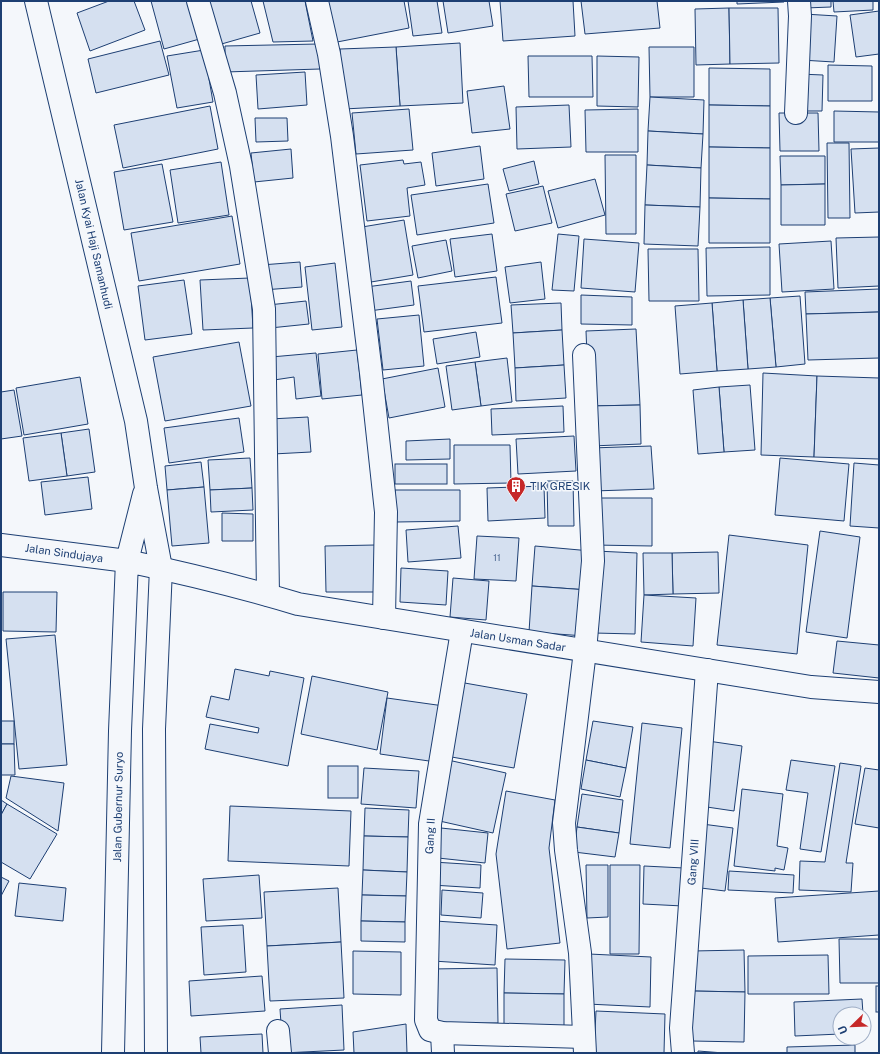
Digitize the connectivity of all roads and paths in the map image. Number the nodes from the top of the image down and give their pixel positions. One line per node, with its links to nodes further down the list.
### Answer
1 (36, 1): 7 (main road, Jalan Kyai Haji Samanhudi)
2 (198, 1): 11 (main road)
3 (317, 1): 12 (main road)
4 (798, 1): 5 (main road)
5 (796, 113)
6 (584, 354): 14 (main road)
7 (146, 488): 9 (main road, Jalan Kyai Haji Samanhudi); 10 (main road, Jalan Kyai Haji Samanhudi)
8 (1, 545): 9 (main road, Jalan Sindujaya)
9 (127, 562): 10 (main road, Jalan Sindujaya); 20 (main road, Jalan Gubernur Suryo)
10 (161, 568): 11 (main road, Jalan Usman Sadar); 21 (main road)
11 (268, 595): 12 (main road, Jalan Usman Sadar)
12 (384, 618): 13 (main road, Jalan Usman Sadar)
13 (462, 631): 14 (main road, Jalan Usman Sadar); 18 (main road, Gang II)
14 (585, 651): 15 (main road, Jalan Usman Sadar); 19 (main road)
15 (707, 670): 16 (main road, Jalan Usman Sadar); 23 (main road, Gang VIII)
16 (879, 692)
17 (278, 1031): 22 (main road)
18 (443, 1043): 19 (main road)
19 (585, 1045)
20 (113, 1053)
21 (156, 1053)
22 (280, 1053)
23 (683, 1053)

